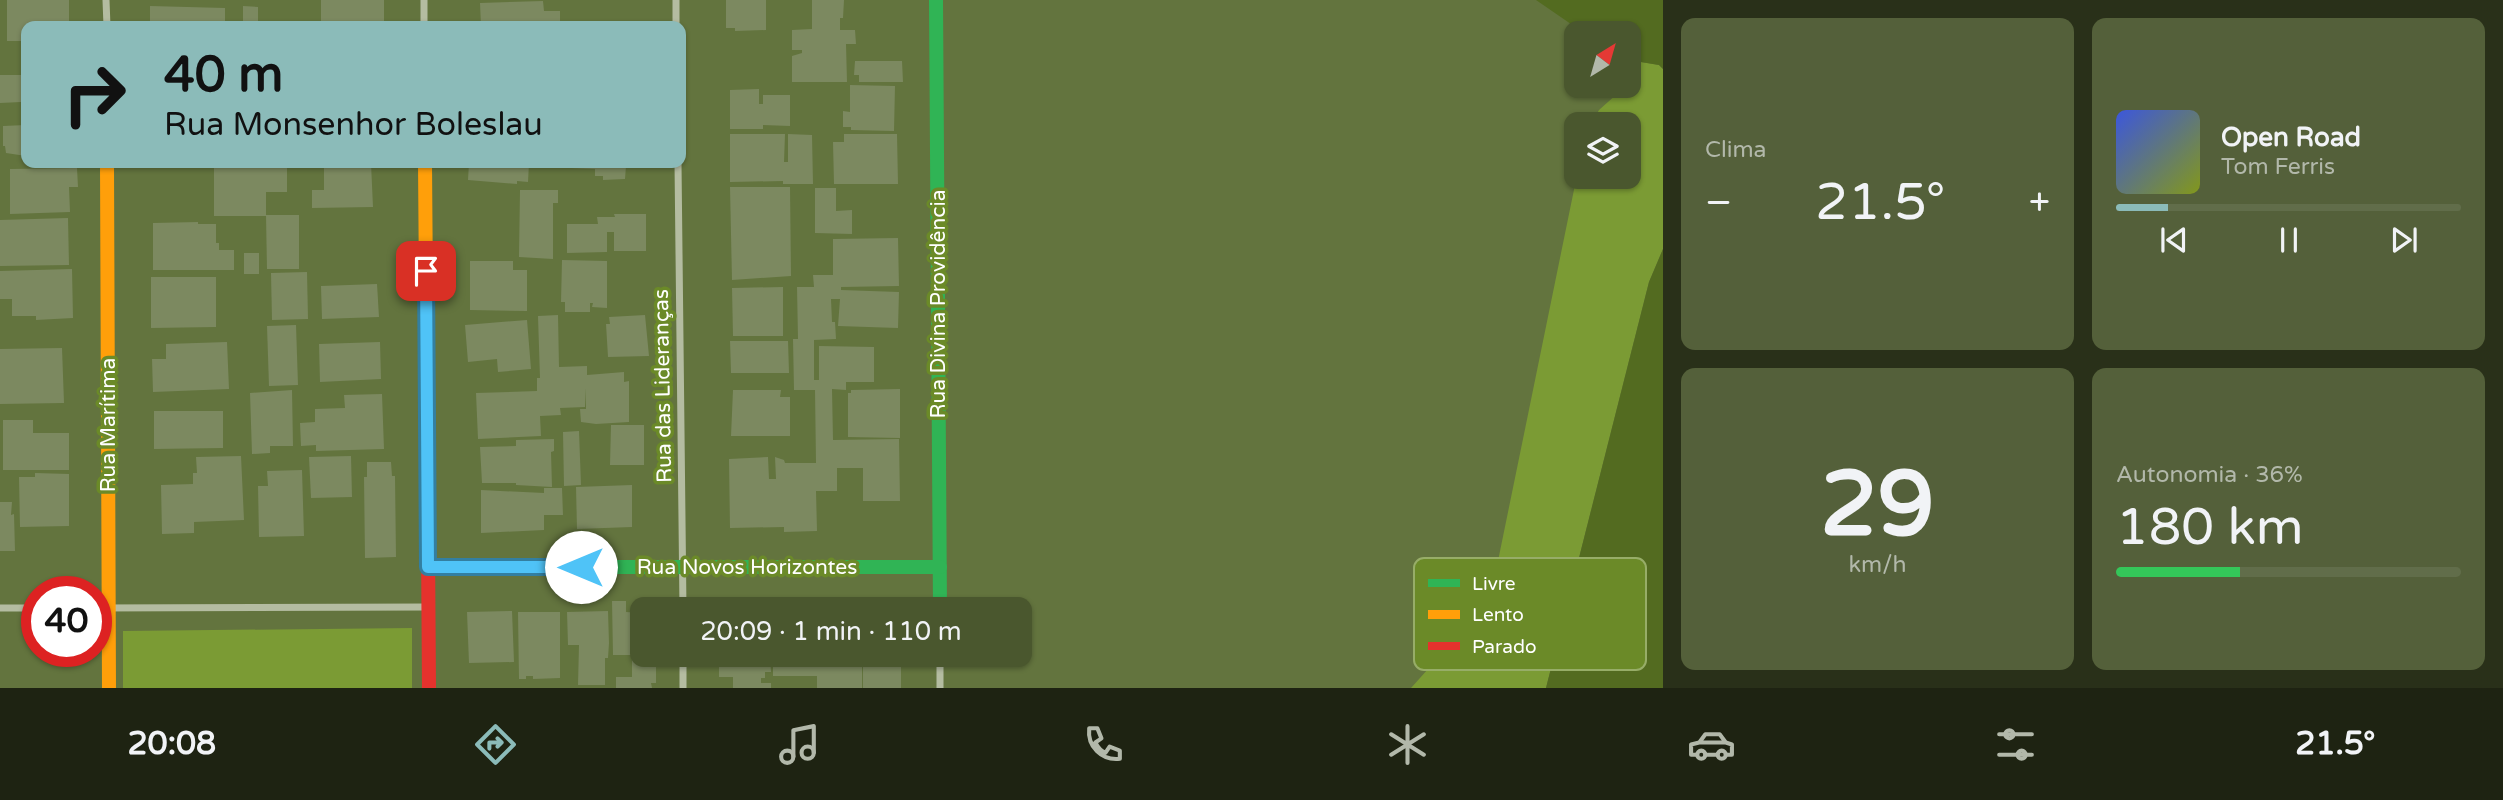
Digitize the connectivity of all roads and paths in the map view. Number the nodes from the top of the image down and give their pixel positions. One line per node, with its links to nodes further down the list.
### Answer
1 (106, 0): 5 (street)
2 (424, 0): 6 (street)
3 (676, 0): 7 (street)
4 (936, 0): 11 (street, Rua Divina Providência)
5 (107, 21)
6 (424, 21)
7 (676, 21)
8 (107, 168): 14 (street, Rua Marítima)
9 (425, 168): 12 (street)
10 (678, 168): 13 (street, Rua das Lideranças)
11 (940, 566): 13 (street, Rua Novos Horizontes); 16 (street, Rua Divina Providência)
12 (428, 567): 13 (street, Rua Novos Horizontes); 17 (street)
13 (682, 567): 15 (street, Rua das Lideranças)
14 (102, 576)
15 (683, 597)
16 (940, 597)
17 (429, 607): 20 (street); 25 (street)
18 (0, 608): 19 (street)
19 (21, 608)
20 (112, 608)
21 (107, 667): 24 (street, Rua Marítima)
22 (683, 667): 26 (street)
23 (940, 667): 27 (street)
24 (109, 688)
25 (429, 688)
26 (683, 688)
27 (940, 688)

